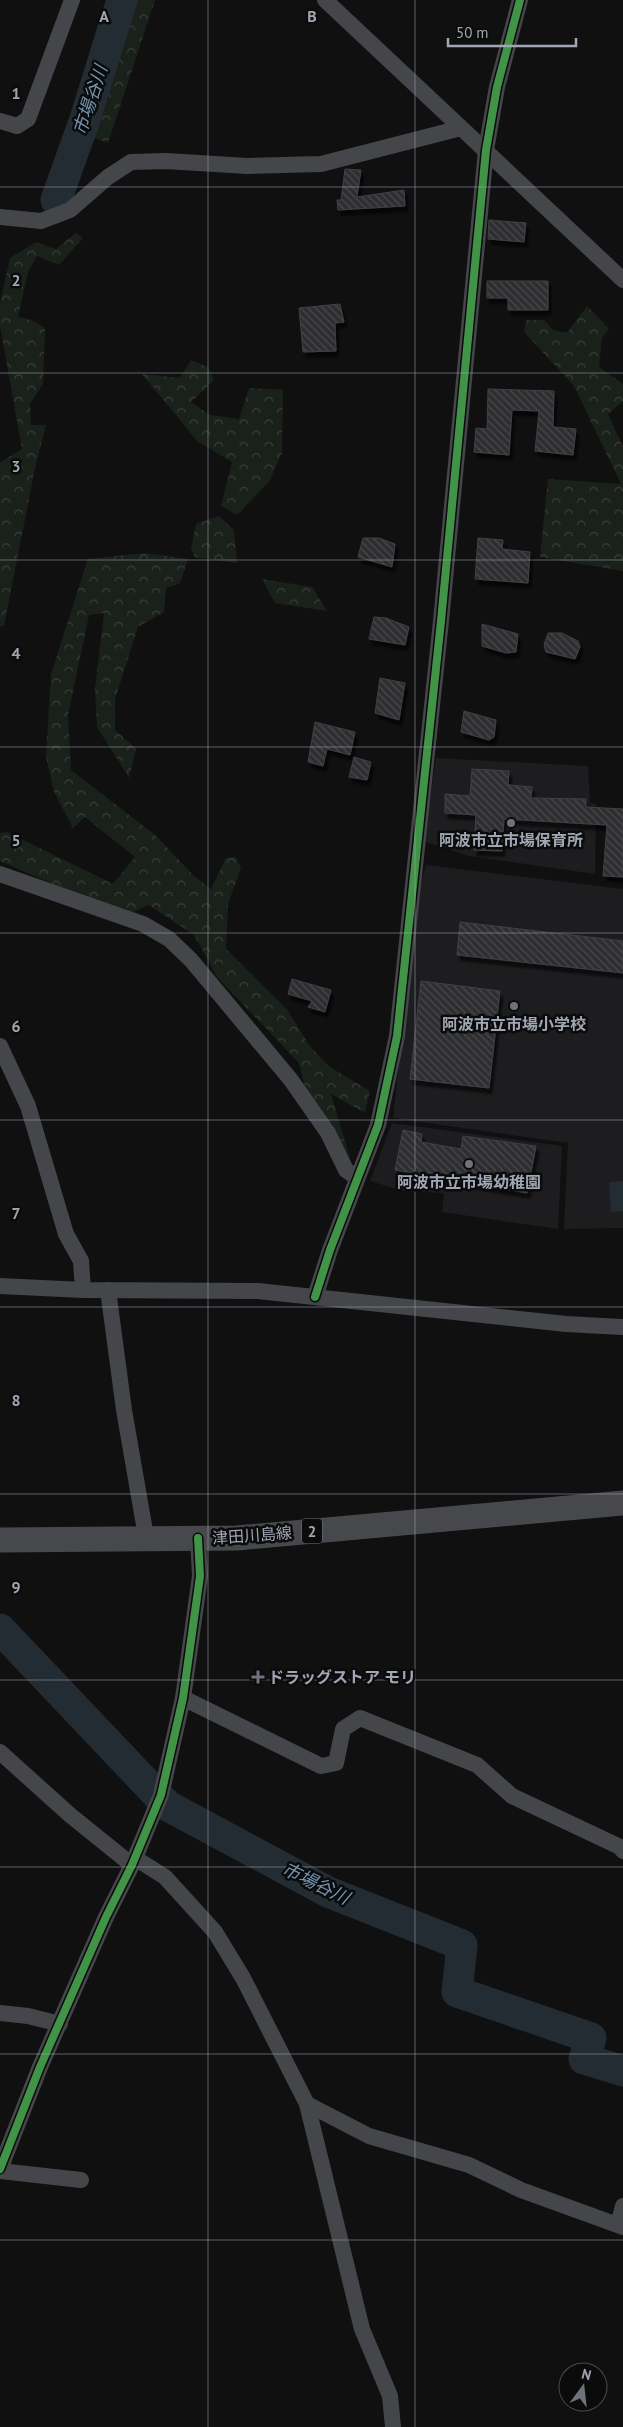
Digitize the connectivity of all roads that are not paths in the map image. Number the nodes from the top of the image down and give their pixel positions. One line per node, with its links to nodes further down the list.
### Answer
1 (72, 0): 4 (street)
2 (325, 0): 5 (street)
3 (520, 0): 6 (street)
4 (0, 121)
5 (461, 128): 6 (street); 7 (street)
6 (486, 150): 8 (street); 11 (street)
7 (0, 218)
8 (623, 280)
9 (0, 874): 11 (street)
10 (0, 1046): 13 (street)
11 (357, 1178): 15 (street)
12 (0, 1286): 13 (street)
13 (83, 1290): 14 (street)
14 (108, 1290): 15 (street); 20 (street)
15 (315, 1297): 16 (street)
16 (623, 1327)
17 (623, 1503): 18 (main road, 津田川島線 / 2)
18 (198, 1538): 20 (main road, 津田川島線 / 2); 21 (street)
19 (0, 1540): 20 (main road, 津田川島線 / 2)
20 (144, 1540)
21 (183, 1698): 23 (street); 24 (street)
22 (0, 1752): 24 (street)
23 (623, 1851)
24 (134, 1861): 26 (street); 27 (street)
25 (0, 2013): 26 (street)
26 (60, 2024): 28 (street)
27 (308, 2104): 31 (street); 32 (street)
28 (0, 2170): 29 (street)
29 (81, 2180)
30 (623, 2206): 31 (street)
31 (621, 2226)
32 (392, 2427)

